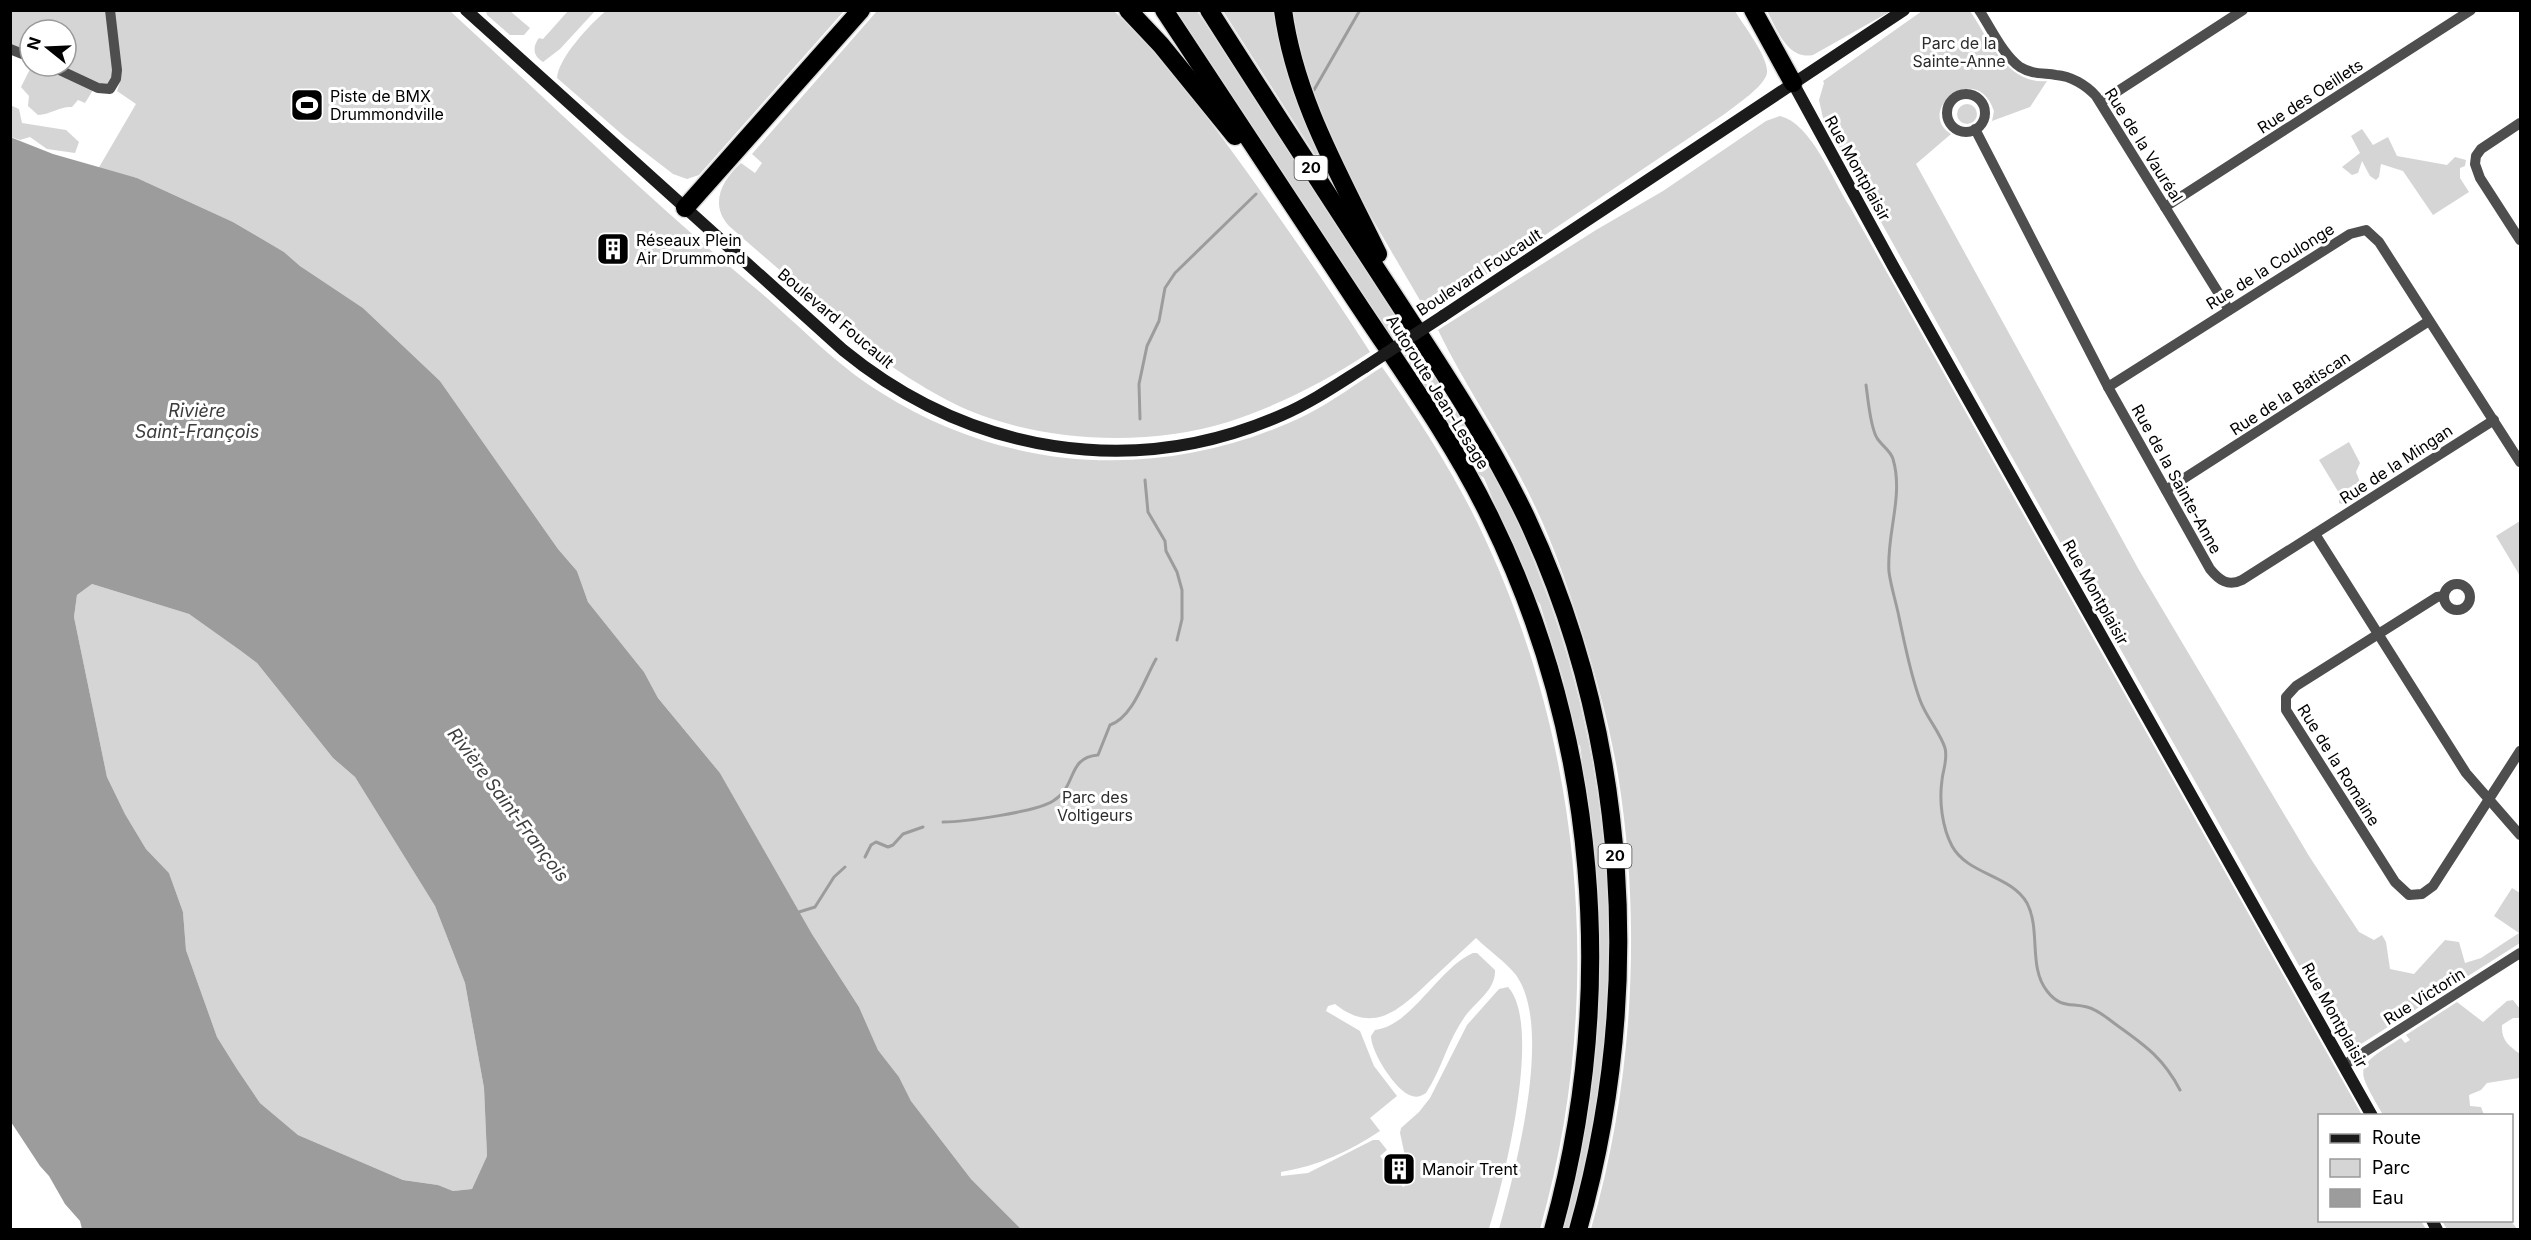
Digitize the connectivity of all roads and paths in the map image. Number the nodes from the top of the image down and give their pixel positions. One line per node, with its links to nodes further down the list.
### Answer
1 (110, 10): 13 (street)
2 (466, 10): 19 (street, Boulevard Foucault)
3 (1128, 10): 20 (highway)
4 (1164, 10): 20 (highway, Autoroute Jean-Lesage / 20)
5 (1209, 10): 24 (highway, Autoroute Jean-Lesage / 20)
6 (1283, 10): 24 (highway)
7 (1753, 10): 14 (highway)
8 (1904, 10): 14 (street, Boulevard Foucault)
9 (1979, 10): 15 (street, Rue de la Vauréal)
10 (2244, 10): 15 (street)
11 (2471, 10): 18 (street, Rue des Oeillets)
12 (858, 13): 19 (highway)
13 (77, 78)
14 (1793, 83): 19 (street, Boulevard Foucault, bridge); 36 (street, Rue Montplaisir)
15 (2101, 102): 18 (street, Rue de la Vauréal)
16 (2520, 123): 21 (street)
17 (1975, 129): 25 (street, Rue de la Sainte-Anne)
18 (2165, 207): 22 (street, Rue de la Vauréal)
19 (685, 208)
20 (1306, 224): 38 (highway, Autoroute Jean-Lesage / 20)
21 (2520, 240)
22 (2229, 310): 23 (street, Rue de la Coulonge); 25 (street, Rue de la Coulonge)
23 (2429, 321): 26 (street, Rue de la Coulonge); 28 (street, Rue de la Batiscan)
24 (1413, 326): 39 (highway, Autoroute Jean-Lesage / 20)
25 (2108, 387): 28 (street, Rue de la Sainte-Anne)
26 (2493, 420): 27 (street, Rue de la Coulonge); 29 (street, Rue de la Mingan)
27 (2520, 462)
28 (2166, 490): 29 (street, Rue de la Sainte-Anne)
29 (2315, 534): 31 (street)
30 (2444, 596): 31 (street, Rue de la Romaine)
31 (2378, 634): 33 (street); 33 (street, Rue de la Romaine)
32 (2520, 751): 33 (street)
33 (2488, 800): 34 (street)
34 (2520, 835)
35 (2520, 953): 36 (street, Rue Victorin)
36 (2344, 1065): 37 (street, Rue Montplaisir)
37 (2371, 1114)
38 (1553, 1230)
39 (1578, 1230)

